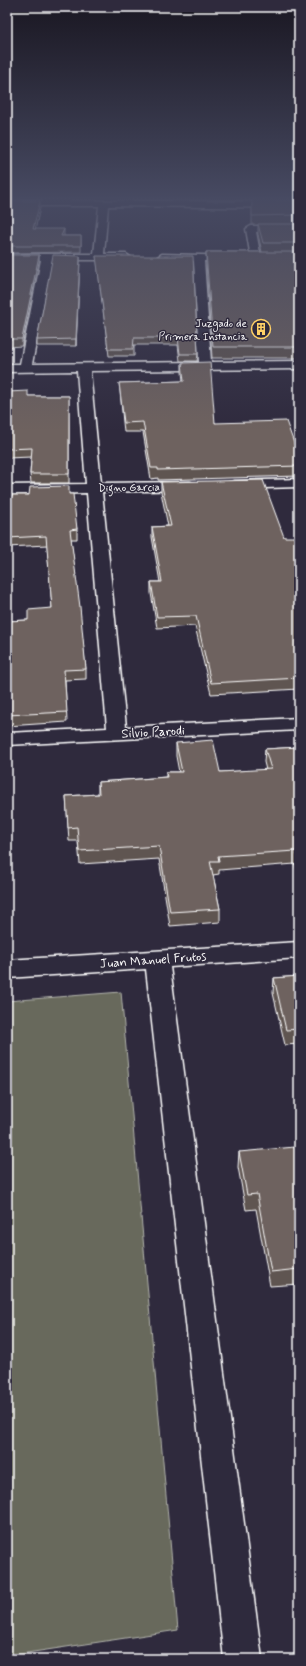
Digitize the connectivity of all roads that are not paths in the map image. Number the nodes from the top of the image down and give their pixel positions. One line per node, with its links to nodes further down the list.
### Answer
1 (44, 276): 8 (street)
2 (200, 276): 5 (street)
3 (299, 365): 6 (street)
4 (82, 367): 5 (street); 8 (street); 13 (street)
5 (205, 367): 6 (street)
6 (230, 367): 9 (street)
7 (7, 368): 8 (street)
8 (25, 368)
9 (299, 373)
10 (299, 483): 11 (street)
11 (220, 485)
12 (204, 486): 13 (street, Digno Garcia)
13 (94, 488): 14 (street, Digno Garcia); 16 (street)
14 (7, 490)
15 (299, 724): 16 (street, Silvio Parodi)
16 (117, 733): 17 (street, Silvio Parodi)
17 (7, 739)
18 (299, 950): 19 (street, Juan Manuel Frutos)
19 (157, 959): 20 (street, Juan Manuel Frutos); 21 (street)
20 (7, 969)
21 (243, 1659)

